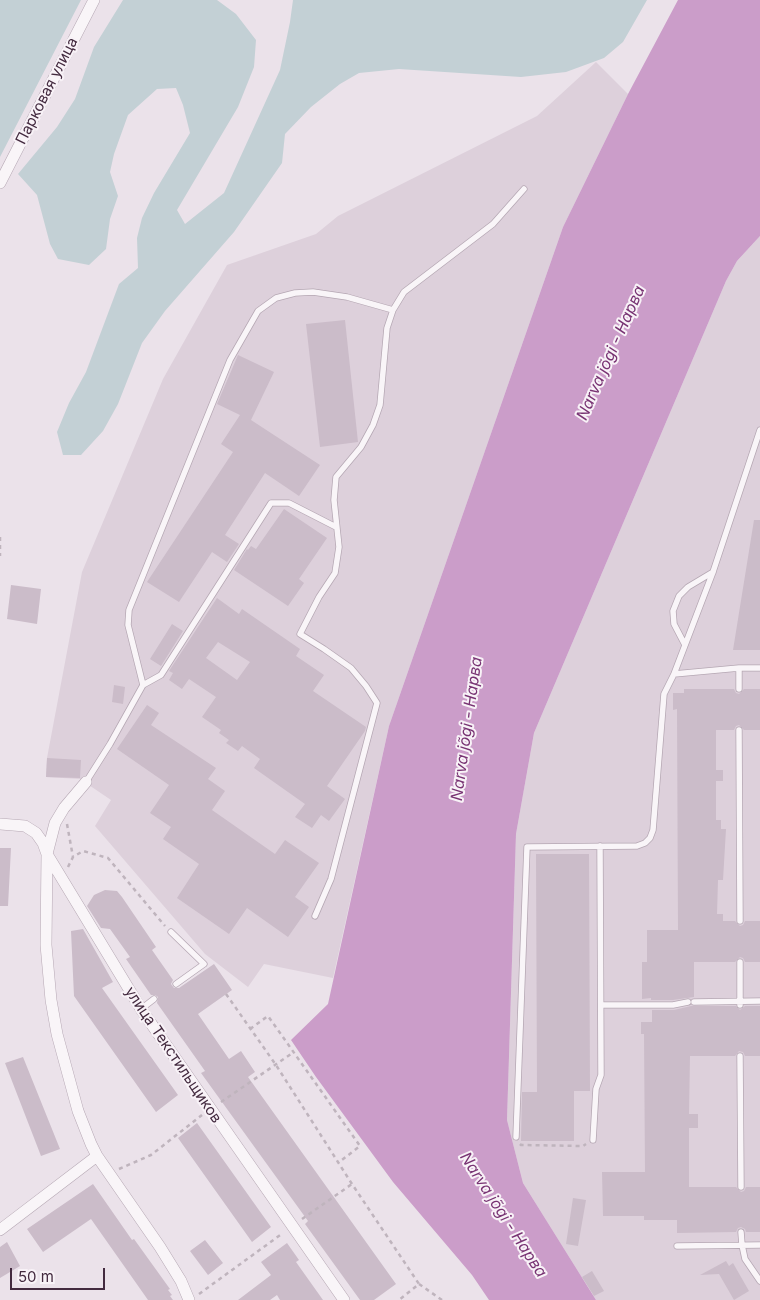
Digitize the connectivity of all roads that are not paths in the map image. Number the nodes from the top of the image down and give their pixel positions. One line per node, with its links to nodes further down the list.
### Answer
1 (94, 0): 2 (street, Парковая улица)
2 (0, 183)
3 (524, 189): 4 (lane)
4 (393, 310): 6 (lane); 12 (lane)
5 (760, 430): 7 (lane)
6 (336, 527): 12 (lane); 19 (lane)
7 (713, 572): 8 (lane); 8 (lane)
8 (685, 645): 11 (lane)
9 (739, 668): 10 (lane); 11 (lane); 13 (lane)
10 (760, 668)
11 (674, 674): 17 (lane)
12 (143, 684): 15 (lane)
13 (739, 689)
14 (739, 730): 20 (lane)
15 (86, 782): 18 (street)
16 (0, 824): 18 (street, улица Текстильщиков)
17 (600, 846): 27 (lane); 30 (lane)
18 (47, 854): 28 (street, улица Текстильщиков); 32 (street)
19 (315, 916)
20 (740, 921)
21 (171, 932): 23 (lane)
22 (740, 962): 26 (lane)
23 (176, 984)
24 (154, 999): 28 (lane)
25 (760, 1001): 26 (lane)
26 (740, 1003): 27 (lane)
27 (601, 1005): 31 (lane)
28 (141, 1009): 41 (street, улица Текстильщиков)
29 (740, 1056): 33 (lane)
30 (516, 1137)
31 (593, 1140)
32 (97, 1156): 34 (street); 40 (street)
33 (741, 1187)
34 (0, 1230)
35 (741, 1232): 36 (lane)
36 (742, 1245): 37 (lane); 38 (lane); 39 (lane)
37 (760, 1245)
38 (677, 1246)
39 (760, 1281)
40 (194, 1297)
41 (344, 1300)

